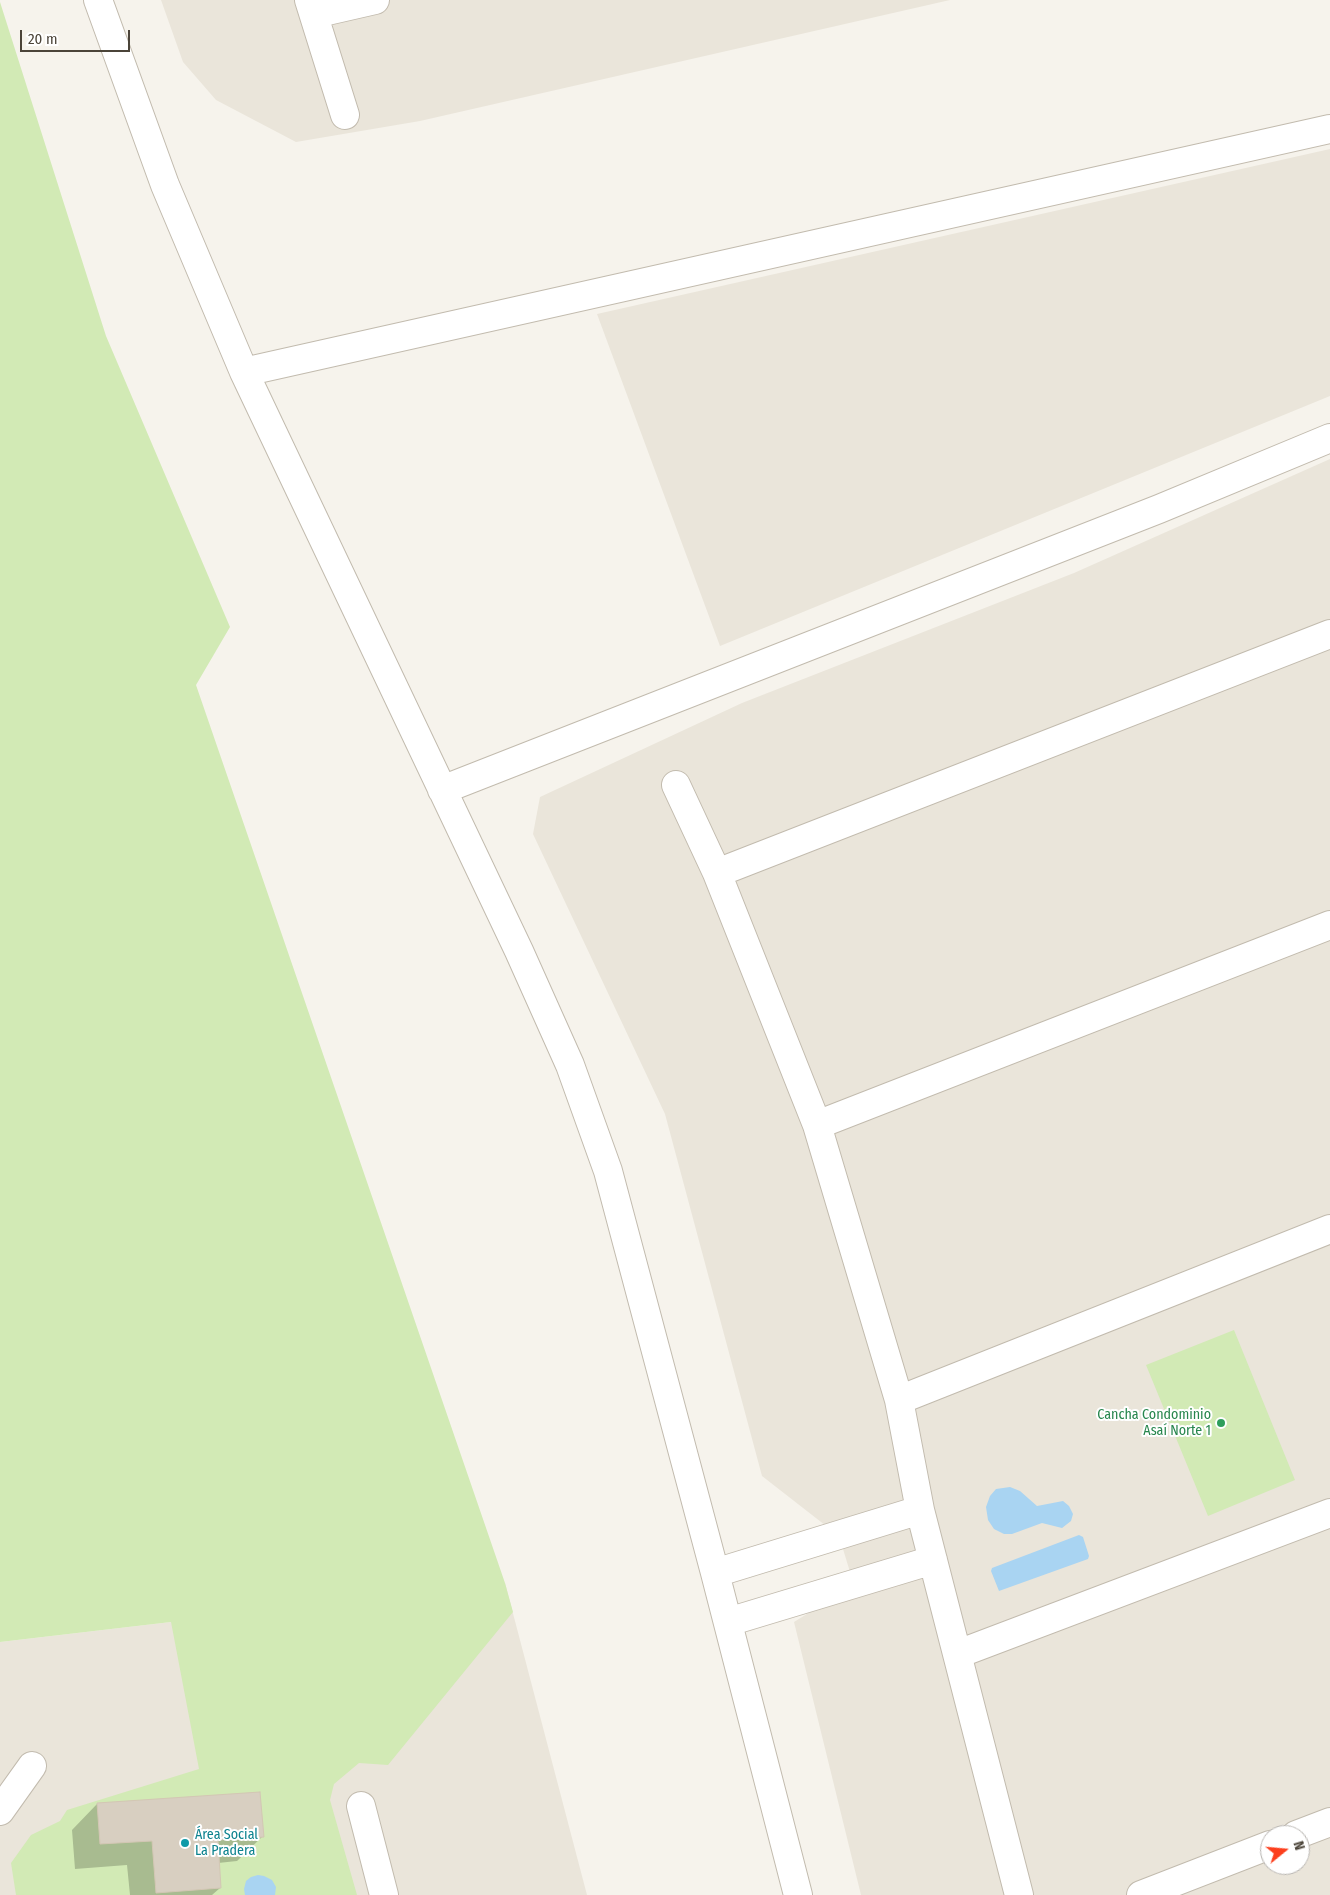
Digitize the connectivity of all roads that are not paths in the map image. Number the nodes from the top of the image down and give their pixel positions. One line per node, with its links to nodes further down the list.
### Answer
1 (98, 0): 6 (street)
2 (375, 0): 3 (street)
3 (312, 7): 4 (street)
4 (345, 115)
5 (1330, 129): 6 (street)
6 (244, 372): 10 (street)
7 (1330, 438): 10 (street)
8 (1330, 634): 11 (street)
9 (676, 785): 11 (street)
10 (442, 790): 19 (street)
11 (716, 873): 13 (street)
12 (1330, 925): 13 (street)
13 (817, 1126): 15 (street)
14 (1330, 1229): 15 (street)
15 (899, 1400): 16 (street)
16 (920, 1510): 18 (street); 19 (street)
17 (1330, 1513): 21 (street)
18 (934, 1560): 20 (street); 21 (street)
19 (715, 1573): 20 (street)
20 (728, 1622): 29 (street)
21 (958, 1654): 30 (street)
22 (32, 1766): 24 (street)
23 (361, 1806): 28 (street)
24 (0, 1811)
25 (1330, 1822): 26 (street)
26 (1310, 1830)
27 (1260, 1849): 31 (street)
28 (384, 1895)
29 (798, 1895)
30 (1019, 1895)
31 (1141, 1895)

